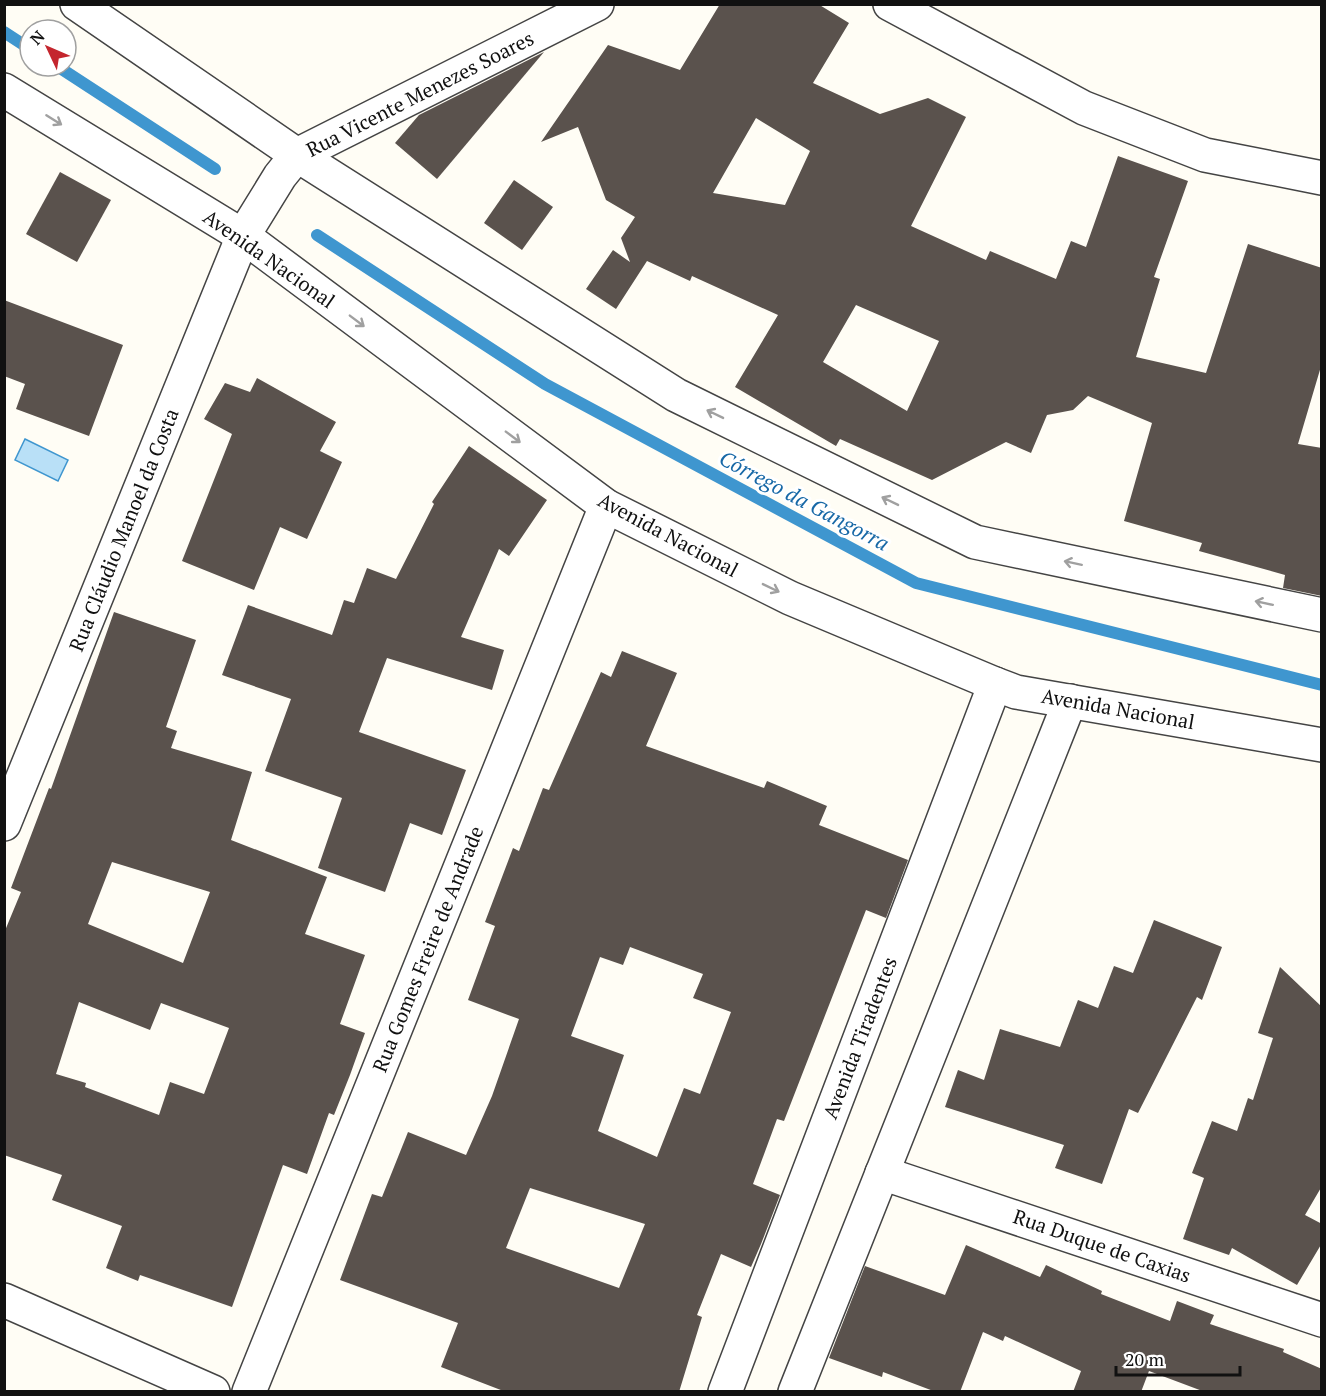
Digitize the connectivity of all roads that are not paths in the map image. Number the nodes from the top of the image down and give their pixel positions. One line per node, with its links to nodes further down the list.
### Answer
1 (77, 4): 5 (street)
2 (597, 4): 5 (street, Rua Vicente Menezes Soares)
3 (890, 4): 6 (street)
4 (4, 90): 7 (street, Avenida Nacional, one-way to 7)
5 (289, 166): 7 (street); 9 (street, one-way to 5)
6 (1322, 177)
7 (248, 228): 8 (street, Avenida Nacional, one-way to 8); 13 (street, Rua Cláudio Manoel da Costa)
8 (606, 506): 10 (street, Avenida Nacional, one-way to 10); 18 (street, Rua Gomes Freire de Andrade)
9 (1322, 615)
10 (994, 684): 11 (street, Avenida Nacional); 19 (street, Avenida Tiradentes)
11 (1070, 701): 12 (street, Avenida Nacional); 14 (street)
12 (1322, 745)
13 (4, 824)
14 (882, 1173): 16 (street, Rua Duque de Caxias); 20 (street)
15 (4, 1300): 17 (street)
16 (1322, 1320)
17 (213, 1392)
18 (249, 1392)
19 (725, 1392)
20 (795, 1392)

